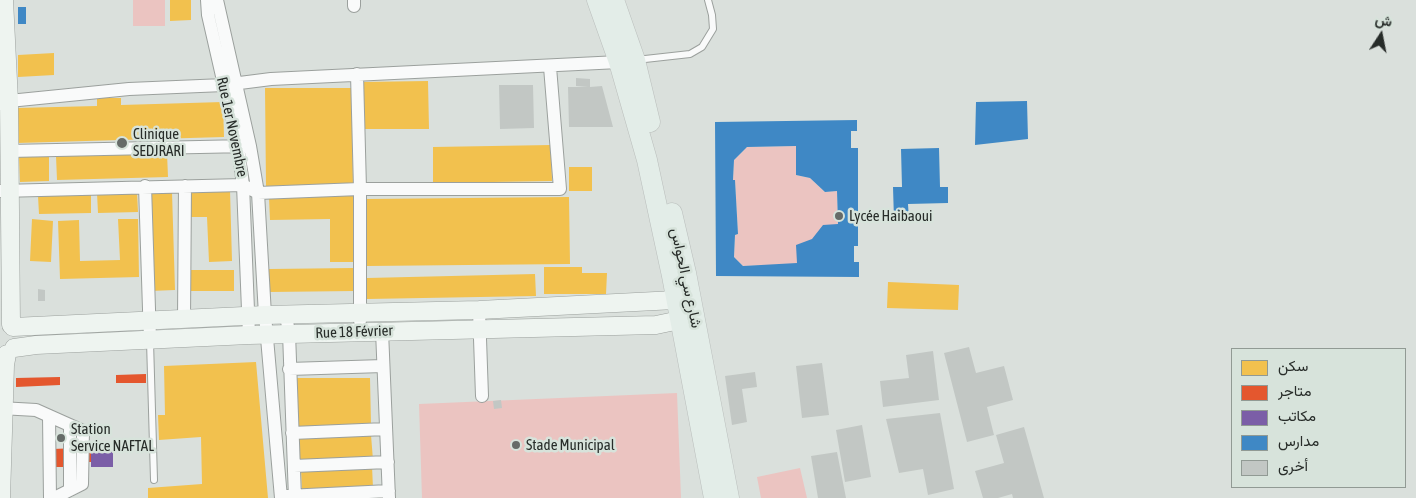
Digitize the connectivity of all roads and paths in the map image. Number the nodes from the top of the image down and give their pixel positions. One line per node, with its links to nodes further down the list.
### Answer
1 (4, 0): 11 (street)
2 (207, 0): 10 (street, Rue 1er Novembre)
3 (217, 0): 10 (street, Rue 1er Novembre)
4 (597, 0): 7 (main road)
5 (614, 0): 7 (main road)
6 (708, 0): 7 (lane)
7 (627, 61): 8 (street); 22 (main road, شارع سي الحواس)
8 (550, 67): 9 (street); 17 (street)
9 (357, 74): 10 (street); 17 (street)
10 (230, 84): 11 (street); 12 (street, Rue 1er Novembre)
11 (5, 102): 13 (street)
12 (244, 146): 13 (street); 14 (street, Rue 1er Novembre); 19 (street, Rue 1er Novembre)
13 (9, 151): 18 (street)
14 (243, 185): 16 (street); 19 (street); 25 (street, Rue 1er Novembre)
15 (145, 186): 16 (street); 18 (street); 29 (street)
16 (185, 186): 27 (street)
17 (360, 190): 19 (street); 24 (street)
18 (4, 191): 20 (street)
19 (258, 193): 25 (street, Rue 1er Novembre)
20 (5, 218): 21 (street)
21 (5, 236): 30 (street)
22 (682, 298): 23 (street, Rue 18 Février); 28 (main road, شارع سي الحواس)
23 (479, 310): 24 (street, Rue 18 Février); 31 (street)
24 (360, 314): 26 (street, Rue 18 Février); 32 (street)
25 (257, 315): 26 (street, Rue 18 Février); 27 (street, Rue 18 Février); 35 (street); 36 (street)
26 (286, 315): 34 (street)
27 (184, 319): 29 (street, Rue 18 Février)
28 (686, 319): 31 (street, Rue 18 Février); 55 (main road, شارع سي الحواس); 56 (main road, شارع سي الحواس)
29 (149, 320): 30 (street, Rue 18 Février); 37 (street)
30 (8, 325): 38 (street)
31 (480, 328): 33 (street, Rue 18 Février); 41 (street)
32 (360, 331): 33 (street, Rue 18 Février); 34 (street, Rue 18 Février)
33 (382, 331): 39 (street)
34 (289, 334): 36 (street, Rue 18 Février); 40 (street)
35 (249, 335): 36 (street, Rue 18 Février); 37 (street, Rue 18 Février)
36 (267, 335): 50 (street)
37 (150, 340): 38 (street, Rue 18 Février); 48 (lane)
38 (7, 353): 42 (street)
39 (383, 366): 40 (street); 44 (street)
40 (289, 369): 45 (street)
41 (482, 396)
42 (2, 408): 43 (street); 52 (street)
43 (49, 416): 53 (street); 54 (street)
44 (386, 429): 45 (street); 46 (street)
45 (292, 433): 47 (street)
46 (388, 462): 47 (street); 49 (street)
47 (294, 466): 51 (street)
48 (154, 480)
49 (389, 494): 51 (street)
50 (281, 497): 51 (street)
51 (295, 497)
52 (1, 498)
53 (50, 498)
54 (54, 498)
55 (714, 498)
56 (729, 498)

